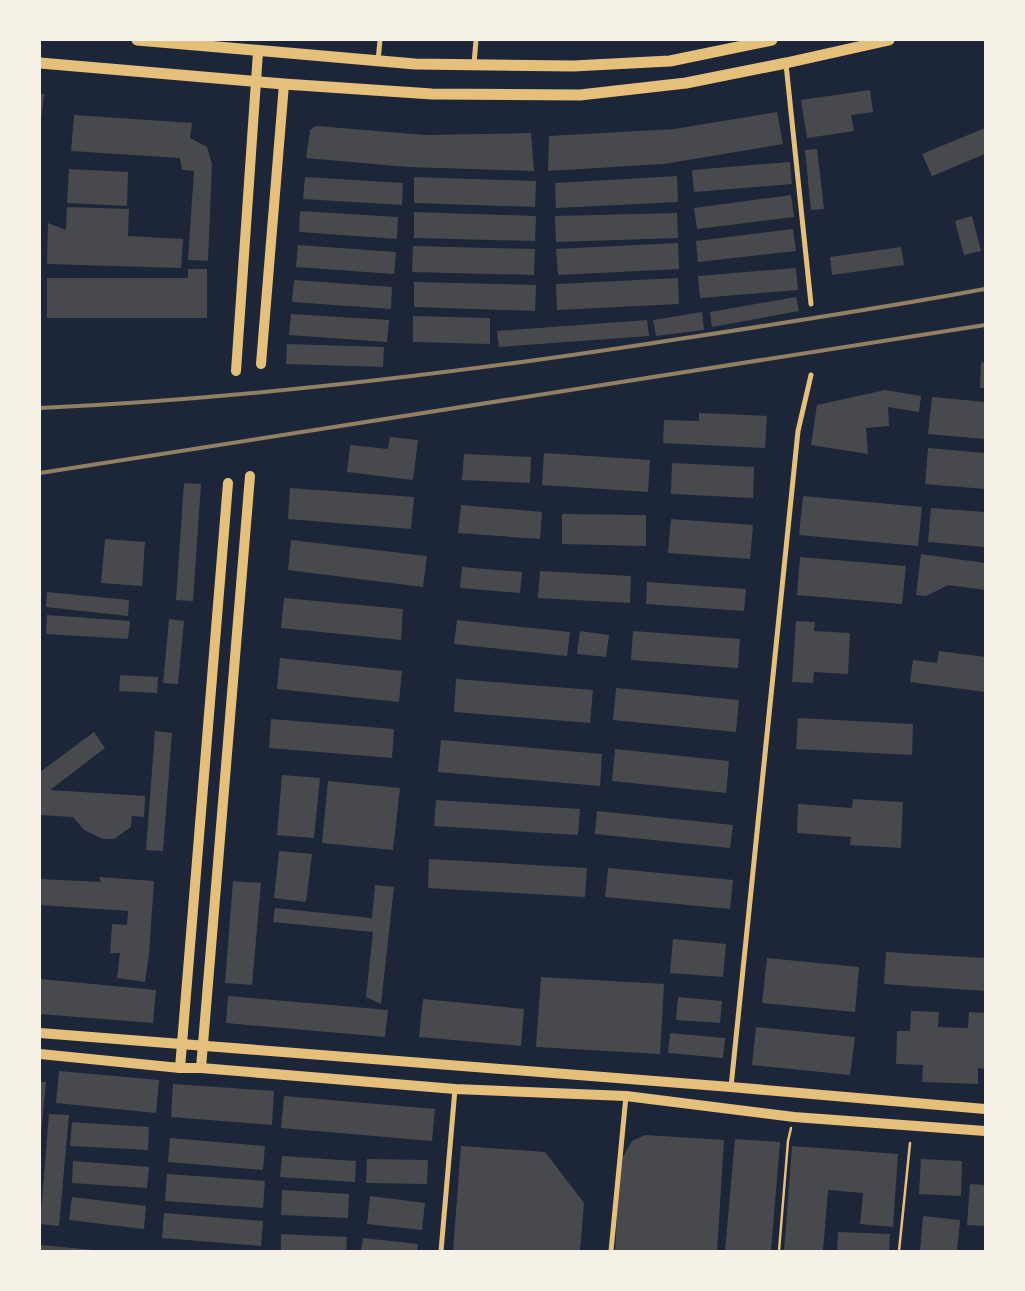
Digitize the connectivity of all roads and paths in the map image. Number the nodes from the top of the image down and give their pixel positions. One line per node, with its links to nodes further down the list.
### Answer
1 (137, 40): 6 (main road)
2 (380, 40): 7 (street)
3 (476, 40): 10 (street)
4 (772, 40): 10 (main road)
5 (889, 40): 9 (main road)
6 (258, 52): 7 (main road); 11 (main road)
7 (378, 61): 10 (main road)
8 (40, 62): 11 (main road)
9 (786, 63): 12 (main road); 13 (street)
10 (474, 65)
11 (256, 82): 12 (main road); 15 (main road)
12 (284, 84): 14 (main road)
13 (812, 304)
14 (261, 364)
15 (236, 371)
16 (811, 375): 25 (street)
17 (250, 476): 21 (main road)
18 (228, 483): 20 (main road)
19 (40, 1033): 20 (main road)
20 (182, 1044): 21 (main road); 23 (main road)
21 (204, 1045): 24 (main road); 25 (main road)
22 (40, 1054): 23 (main road)
23 (180, 1068): 24 (main road)
24 (201, 1068): 26 (main road)
25 (731, 1087): 28 (main road)
26 (455, 1089): 27 (main road); 32 (street)
27 (626, 1096): 29 (main road); 33 (street)
28 (985, 1109)
29 (794, 1117): 30 (main road); 34 (path)
30 (985, 1131)
31 (910, 1143): 35 (path)
32 (441, 1251)
33 (611, 1251)
34 (779, 1251)
35 (899, 1251)

